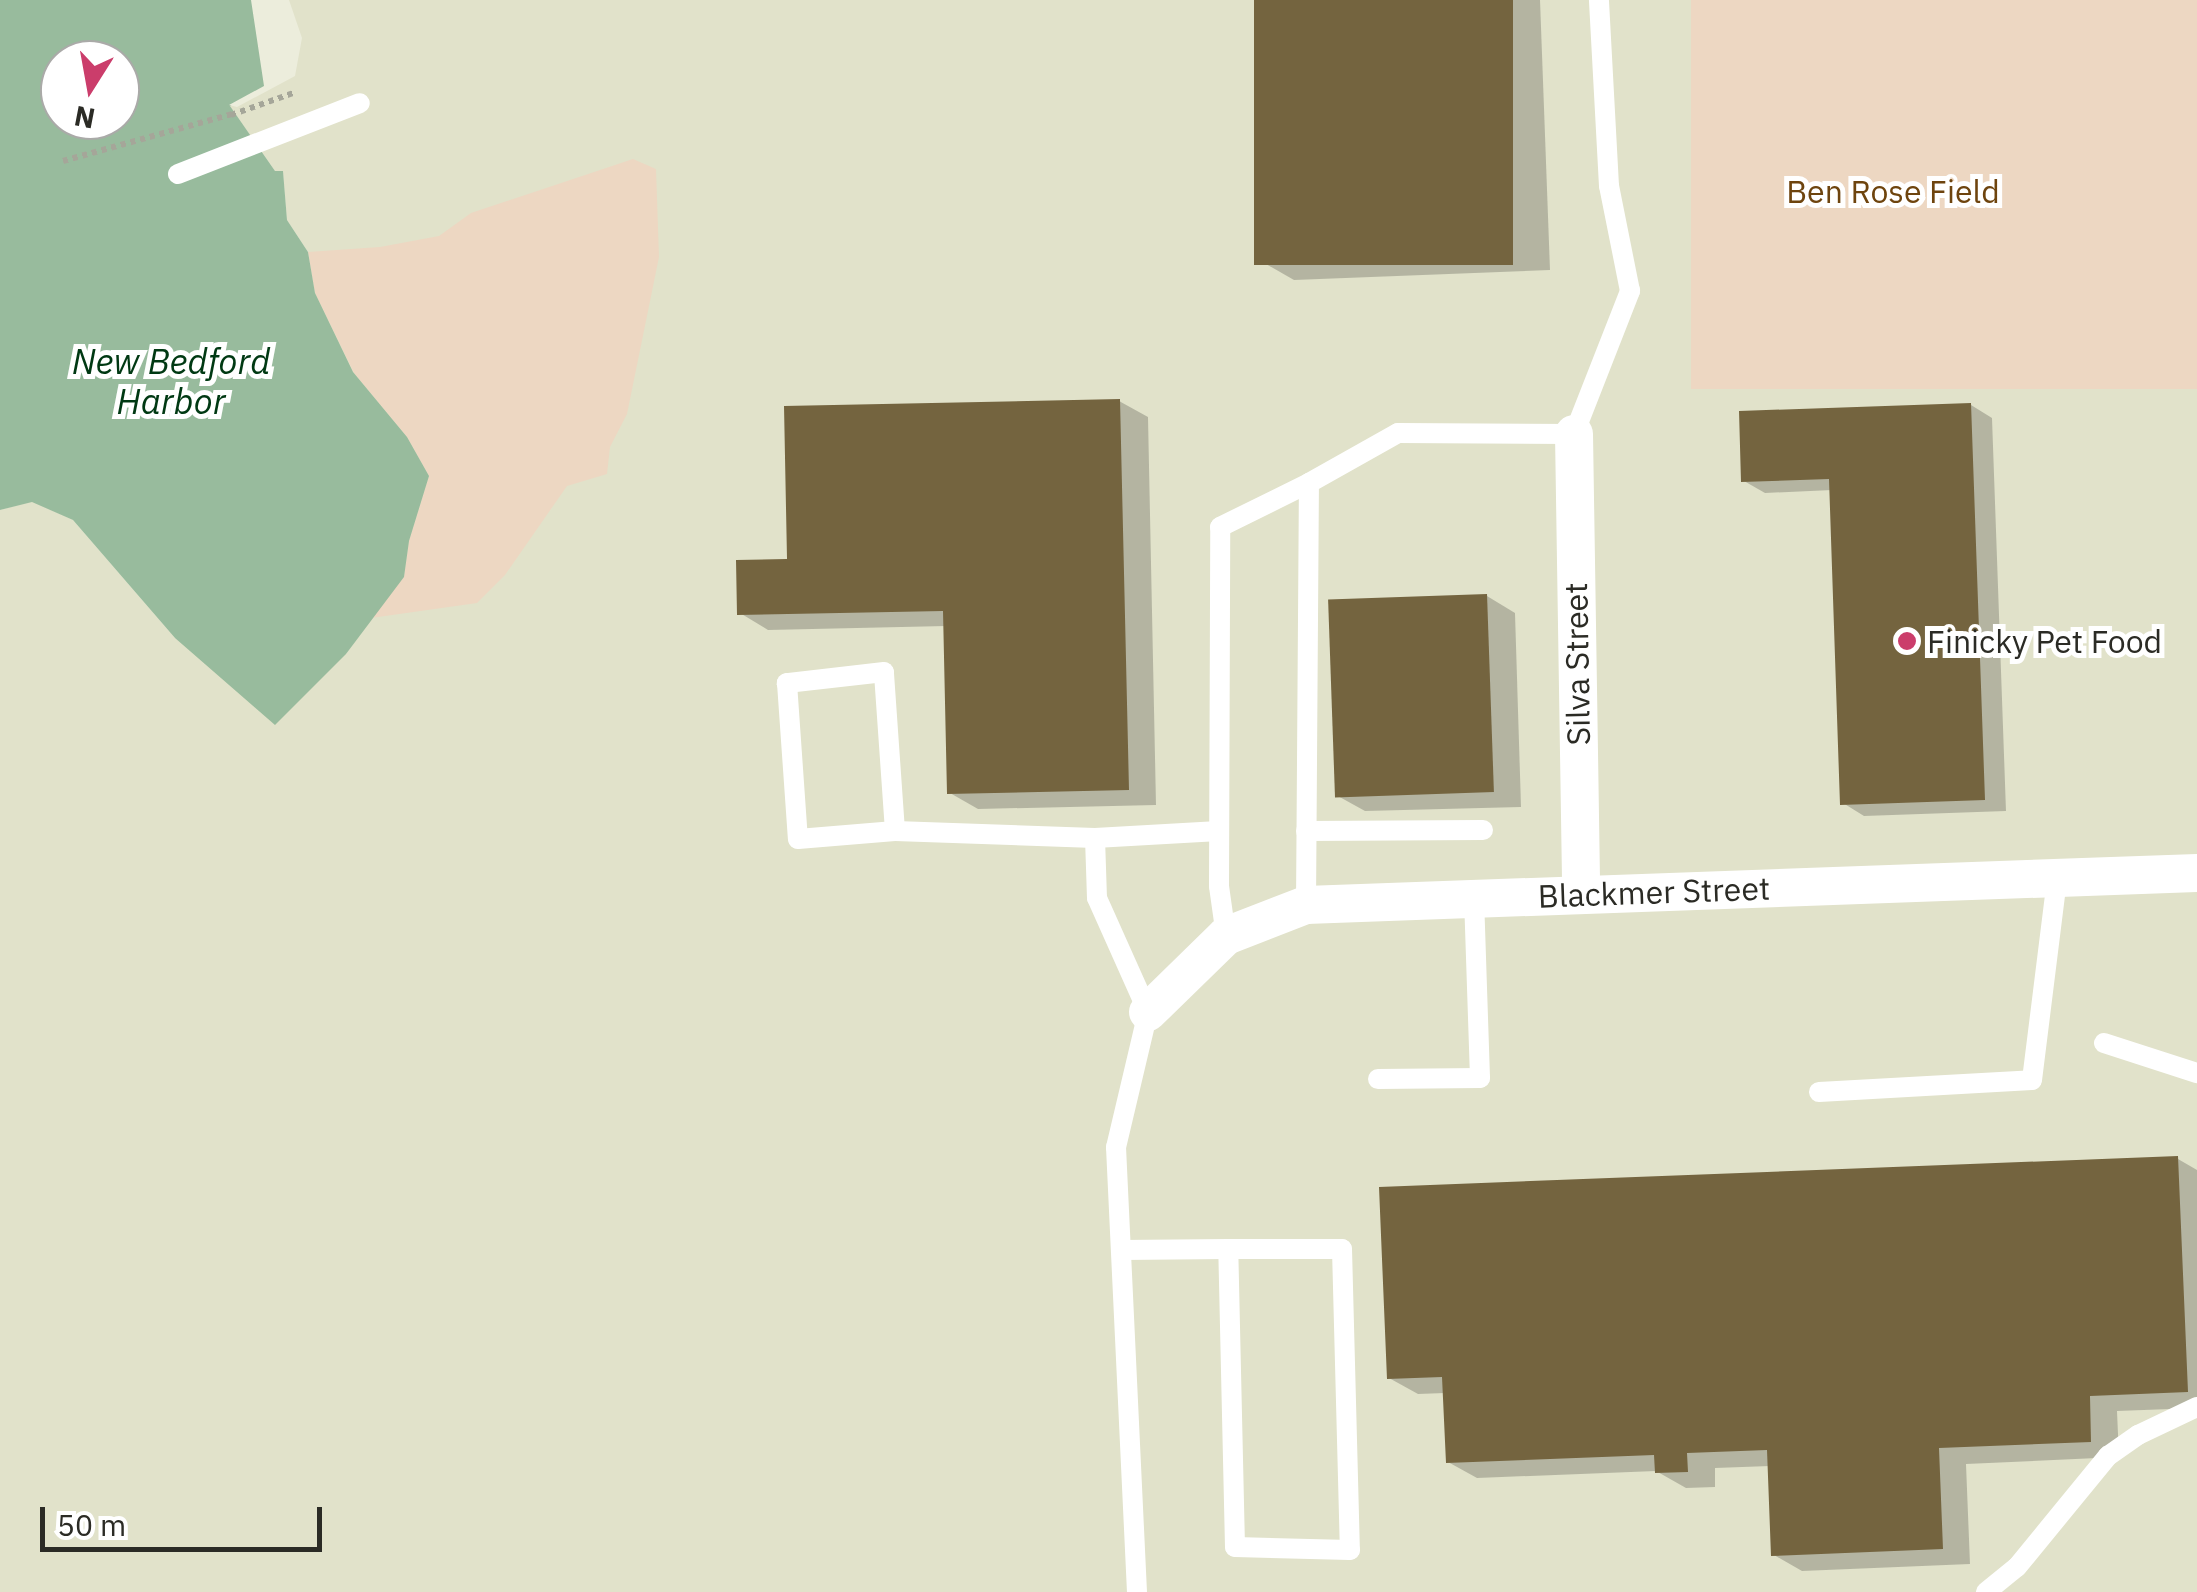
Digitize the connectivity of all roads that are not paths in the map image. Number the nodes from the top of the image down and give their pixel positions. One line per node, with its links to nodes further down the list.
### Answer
1 (1599, 0): 4 (lane)
2 (360, 104): 3 (lane)
3 (178, 174)
4 (1574, 434): 5 (lane); 13 (street, Silva Street)
5 (1309, 483): 8 (lane); 9 (lane)
6 (1483, 830): 8 (lane)
7 (895, 831): 7 (lane); 10 (lane)
8 (1306, 831): 15 (lane)
9 (1219, 832): 10 (lane); 16 (lane)
10 (1095, 838): 17 (lane)
11 (2197, 873): 12 (street, Blackmer Street)
12 (2056, 878): 13 (street, Blackmer Street); 21 (lane)
13 (1581, 894): 14 (street, Blackmer Street)
14 (1474, 898): 15 (street, Blackmer Street); 20 (lane)
15 (1306, 905): 16 (street, Blackmer Street)
16 (1226, 936): 17 (street, Blackmer Street)
17 (1148, 1012): 22 (lane)
18 (2104, 1042): 19 (lane)
19 (2197, 1073)
20 (1378, 1079)
21 (1819, 1092)
22 (1122, 1250): 23 (lane); 25 (lane)
23 (1228, 1250): 23 (lane)
24 (2197, 1406): 26 (lane)
25 (1137, 1592)
26 (1986, 1592)

